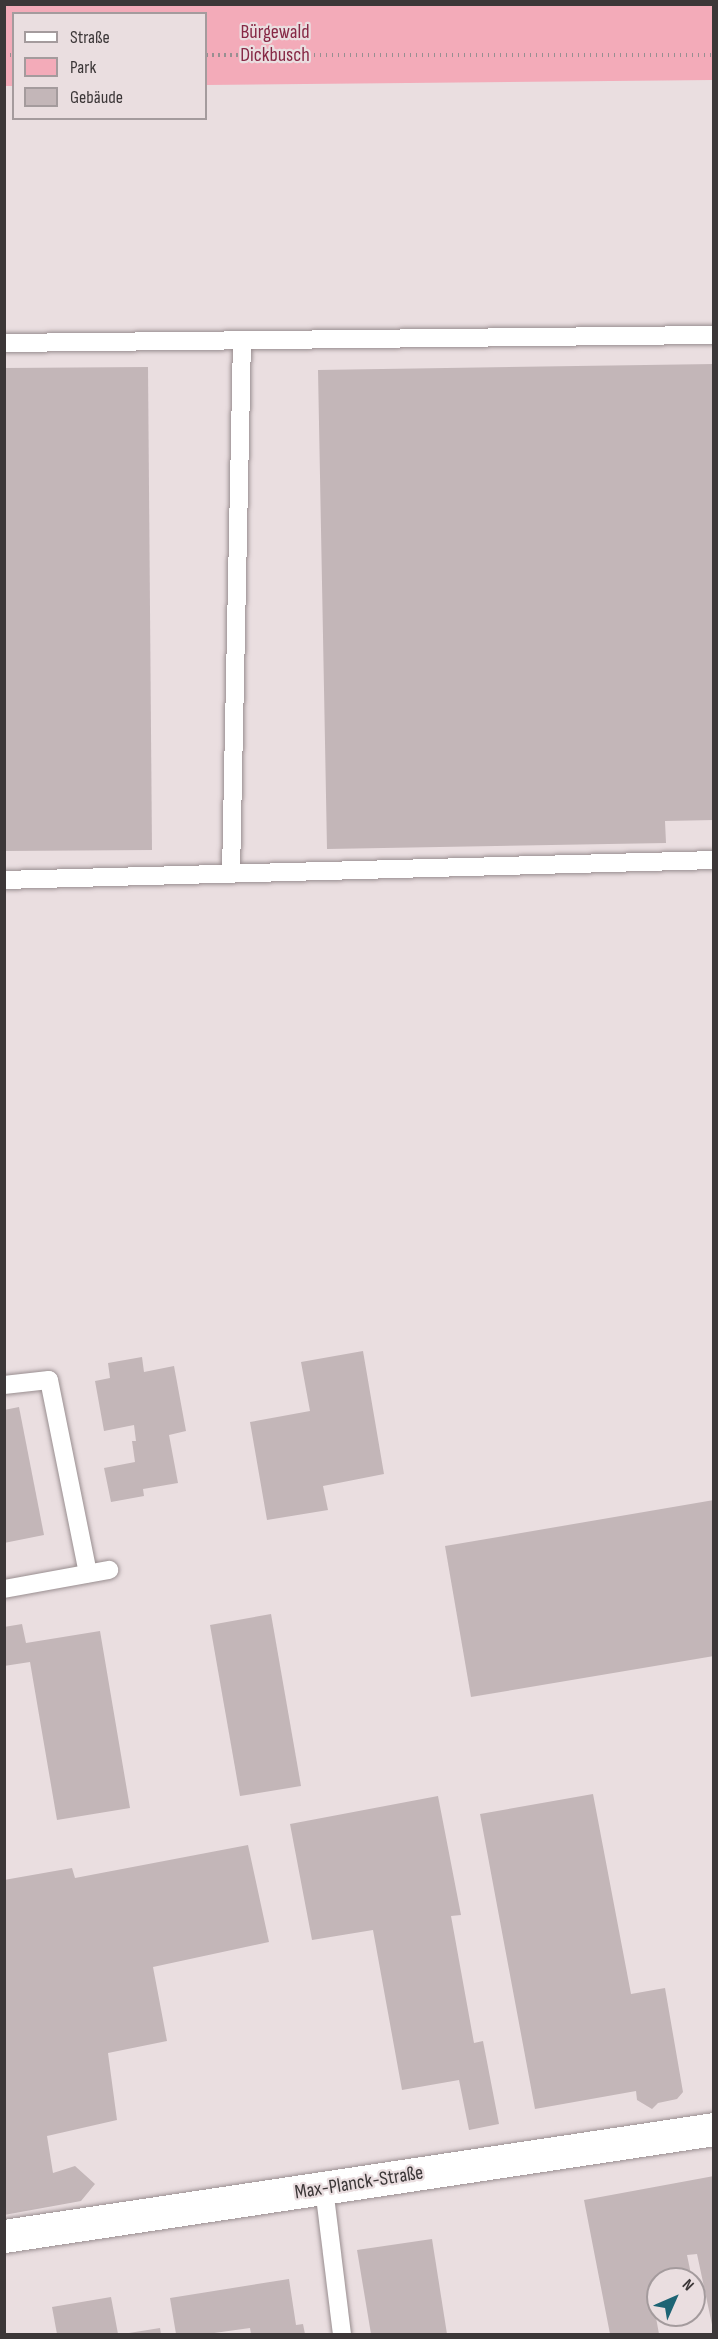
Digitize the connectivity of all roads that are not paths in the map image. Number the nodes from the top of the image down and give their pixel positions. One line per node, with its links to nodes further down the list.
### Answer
1 (714, 335): 2 (lane)
2 (242, 340): 3 (lane); 5 (lane)
3 (4, 343)
4 (714, 860): 5 (lane)
5 (231, 873): 6 (lane)
6 (4, 880)
7 (4, 1384): 9 (lane)
8 (109, 1570): 9 (lane)
9 (87, 1573): 10 (lane)
10 (4, 1589)
11 (714, 2129): 12 (street, Max-Planck-Straße)
12 (324, 2188): 13 (street, Max-Planck-Straße); 14 (lane)
13 (4, 2236)
14 (342, 2334)

